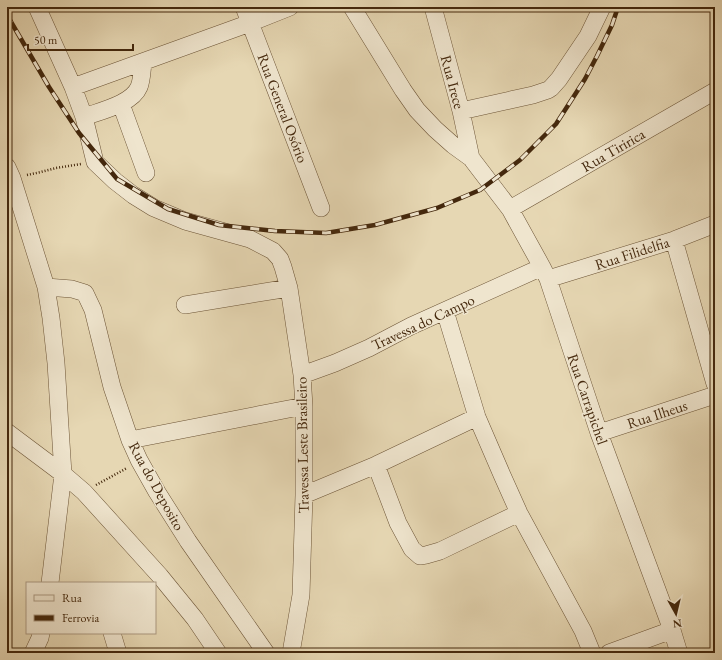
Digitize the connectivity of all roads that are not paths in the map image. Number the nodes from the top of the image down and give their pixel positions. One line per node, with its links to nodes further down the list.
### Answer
1 (37, 7): 8 (street)
2 (290, 7): 6 (street)
3 (352, 7): 13 (street)
4 (433, 7): 11 (street, Rua Irece)
5 (602, 7): 11 (street)
6 (247, 15): 7 (street); 16 (street, Rua General Osório)
7 (143, 62): 8 (street); 10 (street)
8 (73, 87): 12 (street)
9 (715, 91): 17 (street, Rua Tiririca)
10 (121, 104): 12 (street); 14 (street)
11 (461, 111): 13 (street, Rua Irece)
12 (84, 117): 22 (street, Travessa Leste Brasileiro)
13 (471, 158): 17 (street, Rua Carrapichel)
14 (146, 173)
15 (9, 176): 21 (street)
16 (321, 208)
17 (510, 209): 20 (street, Rua Carrapichel)
18 (715, 224): 19 (street, Rua Filidelfia)
19 (674, 240): 20 (street, Rua Filidelfia); 26 (street)
20 (545, 273): 24 (street, Travessa do Campo); 31 (street, Rua Carrapichel)
21 (46, 287): 32 (street, Rua do Deposito); 34 (street)
22 (289, 288): 23 (street); 25 (street, Travessa Leste Brasileiro)
23 (185, 305)
24 (445, 311): 25 (street, Travessa do Campo); 29 (street)
25 (302, 376): 28 (street, Travessa Leste Brasileiro)
26 (715, 384)
27 (715, 395): 31 (street, Rua Ilheus)
28 (304, 406): 32 (street); 35 (street, Travessa Leste Brasileiro)
29 (478, 416): 33 (street); 36 (street)
30 (7, 432): 34 (street)
31 (599, 433): 38 (street, Rua Carrapichel)
32 (130, 440): 44 (street, Rua do Deposito)
33 (376, 465): 35 (street); 36 (street)
34 (63, 474): 37 (street); 43 (street)
35 (304, 495): 45 (street, Travessa Leste Brasileiro)
36 (519, 513): 46 (street)
37 (50, 582)
38 (672, 630): 47 (street); 48 (street, Rua Carrapichel)
39 (41, 634): 41 (street)
40 (112, 634): 42 (street)
41 (33, 653)
42 (118, 653)
43 (218, 653)
44 (266, 653)
45 (291, 653)
46 (592, 653)
47 (610, 653)
48 (679, 653)

